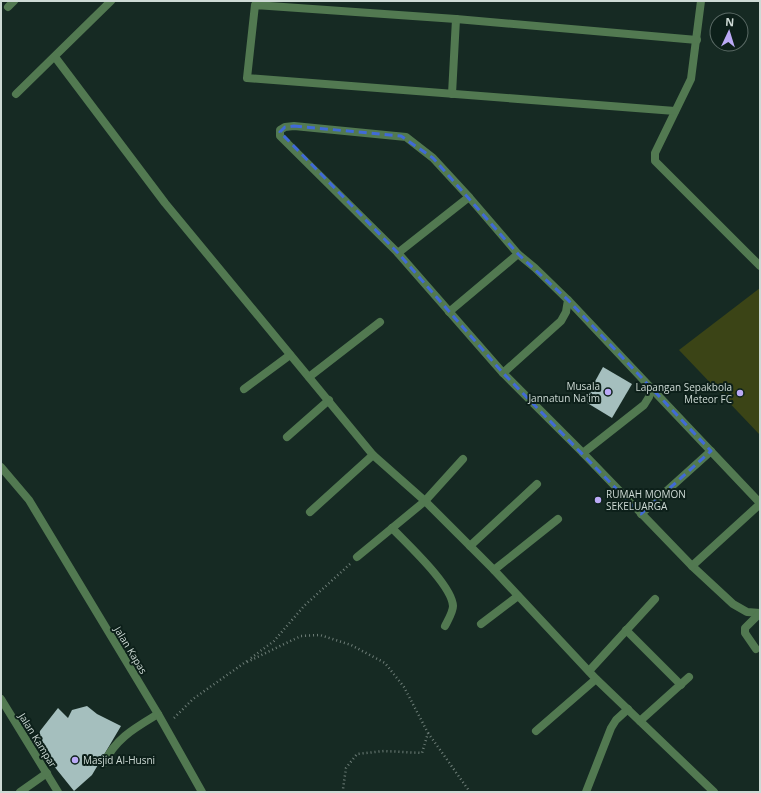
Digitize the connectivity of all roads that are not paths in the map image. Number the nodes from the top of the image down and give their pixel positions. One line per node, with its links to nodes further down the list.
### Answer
1 (111, 1): 5 (street)
2 (701, 1): 4 (street)
3 (456, 19): 4 (street); 7 (street); 7 (street)
4 (697, 40): 8 (street)
5 (55, 57): 6 (street); 16 (street)
6 (16, 94)
7 (452, 94): 8 (street)
8 (675, 111): 12 (street)
9 (470, 197): 10 (street); 10 (street); 11 (street)
10 (398, 253): 14 (street)
11 (518, 254): 13 (street); 14 (street)
12 (760, 266)
13 (568, 300): 17 (street); 19 (street)
14 (449, 312): 17 (street)
15 (380, 322): 18 (street)
16 (290, 355): 18 (street); 20 (street)
17 (503, 373): 24 (street)
18 (308, 377): 21 (street)
19 (651, 388): 23 (street); 24 (street)
20 (244, 389)
21 (329, 400): 22 (street); 25 (street)
22 (287, 437)
23 (711, 451): 30 (street); 32 (street)
24 (583, 453): 32 (street)
25 (373, 455): 29 (street); 31 (street)
26 (463, 459): 29 (street)
27 (1, 467): 52 (street, Jalan Kapas)
28 (537, 484): 35 (street)
29 (425, 501): 34 (street); 35 (street)
30 (760, 503): 37 (street)
31 (310, 512)
32 (641, 514): 37 (street)
33 (558, 519): 38 (street)
34 (392, 528): 36 (street); 43 (street)
35 (470, 546): 38 (street)
36 (357, 557)
37 (692, 566): 41 (street)
38 (494, 570): 39 (street)
39 (518, 596): 42 (street); 46 (street)
40 (655, 599): 44 (street)
41 (760, 613): 45 (street)
42 (481, 624)
43 (445, 626)
44 (626, 630): 46 (street); 49 (street)
45 (756, 649)
46 (589, 671): 48 (street)
47 (689, 677): 49 (street)
48 (596, 679): 51 (street); 54 (street)
49 (681, 685): 53 (street)
50 (1, 699): 56 (street, Jalan Kampar)
51 (628, 710): 53 (street); 60 (street)
52 (158, 714): 55 (street); 59 (street, Jalan Kapas)
53 (640, 721): 61 (street)
54 (536, 731)
55 (104, 763)
56 (47, 773): 57 (street); 58 (street, Jalan Kampar)
57 (20, 792)
58 (58, 792)
59 (202, 792)
60 (586, 792)
61 (714, 792)

